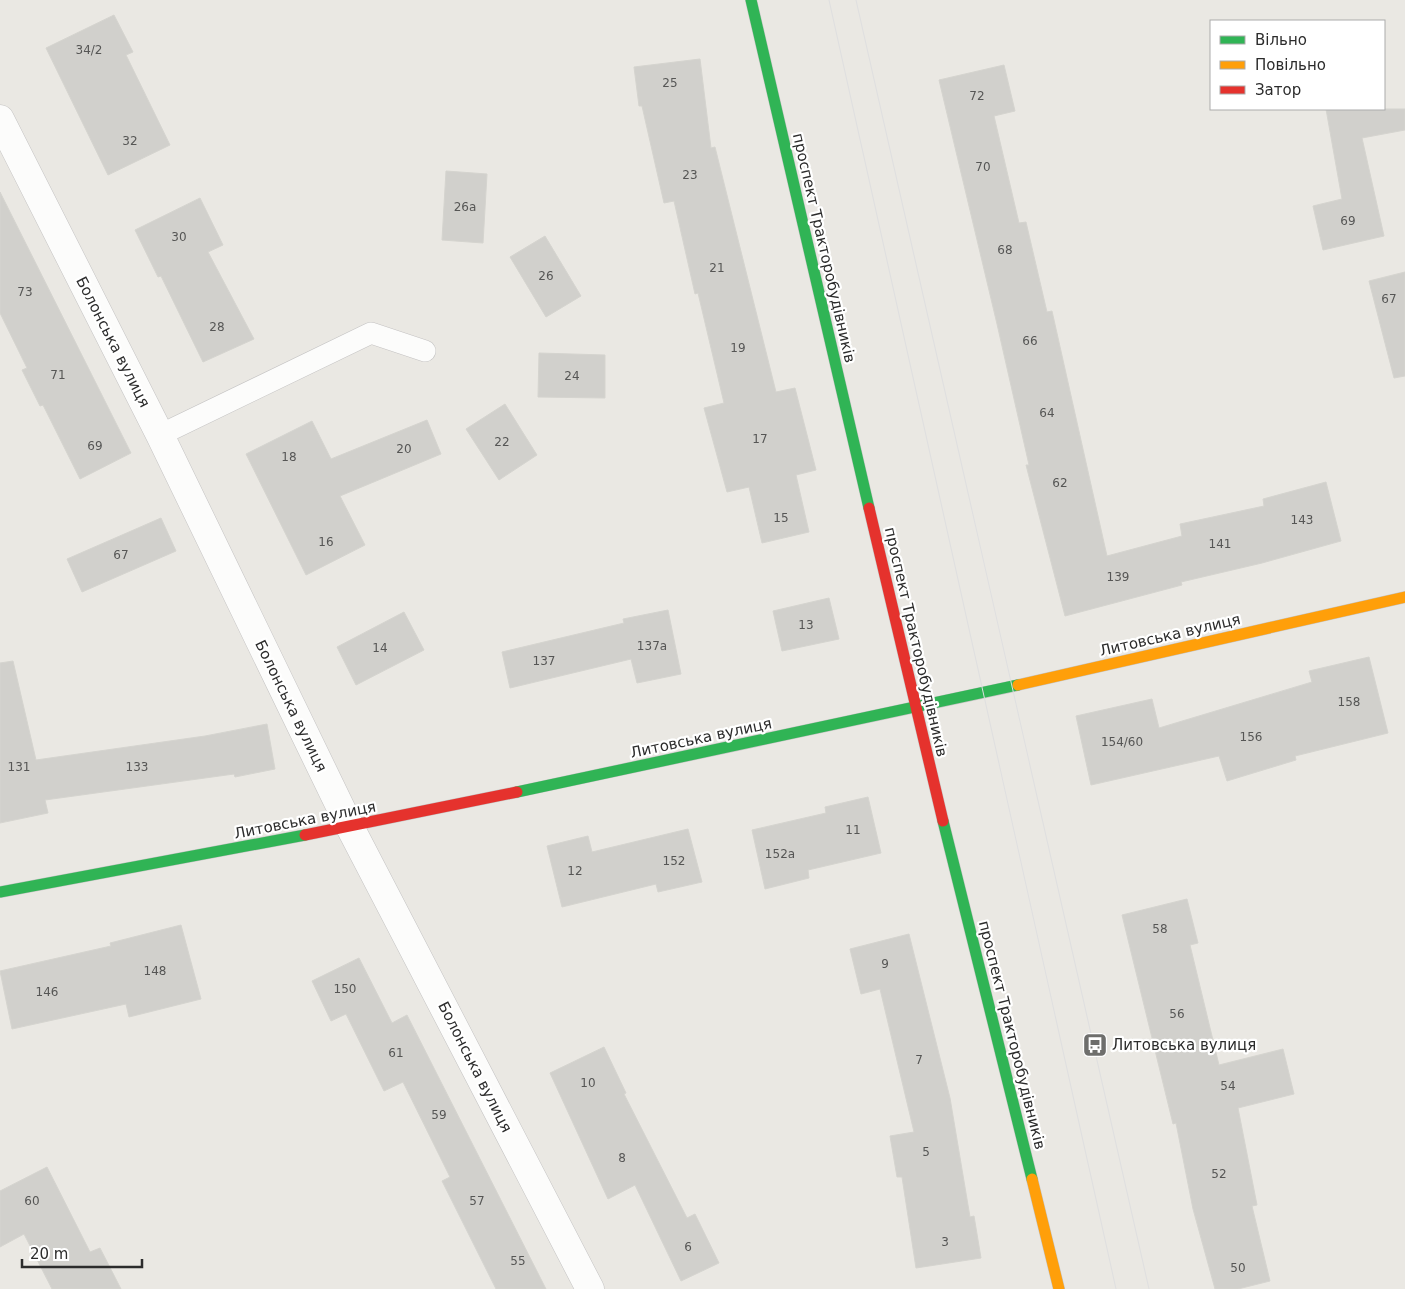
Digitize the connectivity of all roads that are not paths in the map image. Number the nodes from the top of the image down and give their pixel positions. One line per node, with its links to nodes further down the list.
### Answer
1 (751, 0): 6 (street, проспект Тракторобудівників)
2 (0, 119): 4 (street, Болонська вулиця)
3 (425, 351): 4 (lane)
4 (160, 435): 7 (street, Болонська вулиця)
5 (1405, 597): 6 (street, Литовська вулиця)
6 (915, 708): 7 (street, Литовська вулиця); 10 (street, проспект Тракторобудівників)
7 (350, 828): 8 (street, Литовська вулиця); 9 (street, Болонська вулиця)
8 (0, 892)
9 (590, 1289)
10 (1059, 1289)

